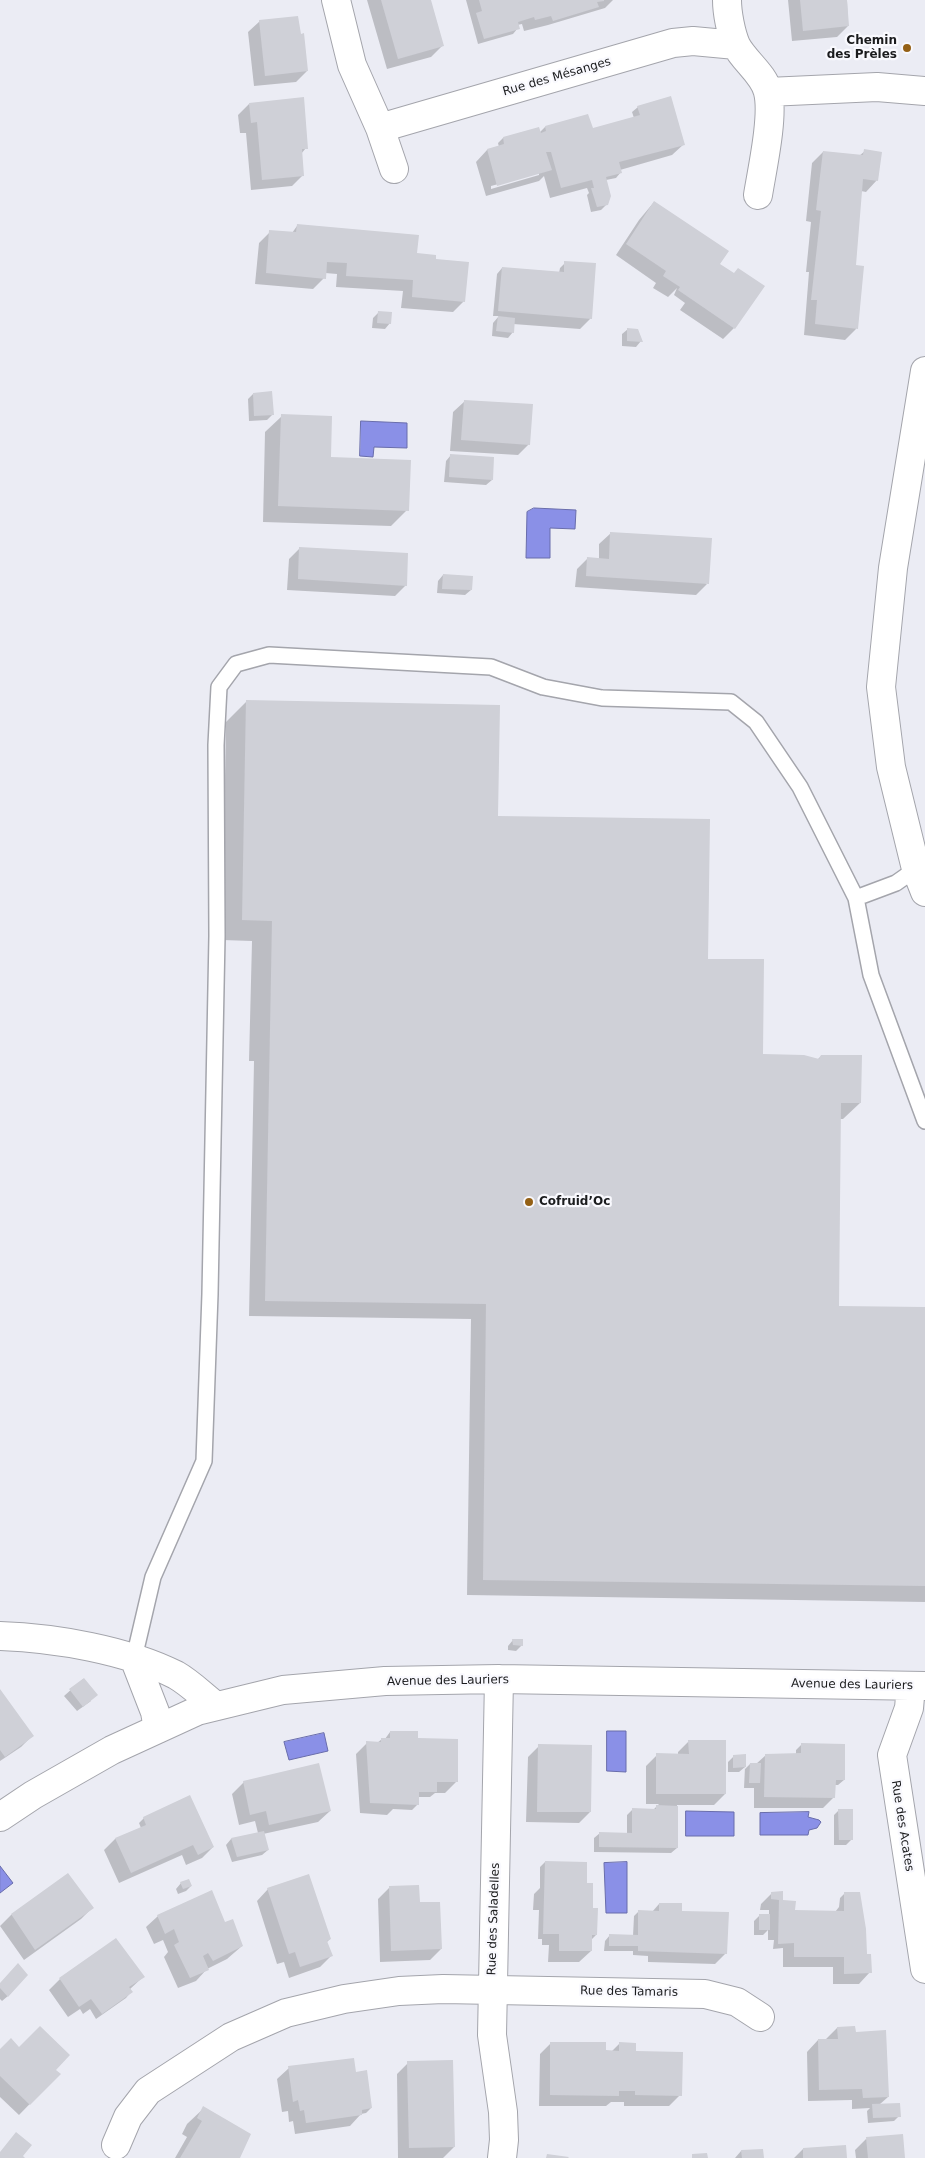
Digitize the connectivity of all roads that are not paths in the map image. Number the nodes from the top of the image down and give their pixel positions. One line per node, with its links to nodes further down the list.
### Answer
1 (336, 0): 6 (street)
2 (727, 0): 3 (street)
3 (736, 45): 5 (street); 6 (street, Rue des Mésanges)
4 (925, 91): 5 (street)
5 (768, 92): 8 (street)
6 (380, 128): 7 (street)
7 (394, 169)
8 (758, 195)
9 (925, 372): 10 (street)
10 (921, 881): 11 (lane)
11 (856, 898): 12 (lane); 14 (lane)
12 (925, 1122)
13 (0, 1636): 14 (street)
14 (134, 1658): 17 (street); 18 (street)
15 (499, 1679): 16 (street, Avenue des Lauriers); 17 (street, Avenue des Lauriers); 21 (street, Rue des Saladelles)
16 (918, 1686): 20 (street, Rue des Acates)
17 (216, 1706): 18 (street, Avenue des Lauriers)
18 (158, 1729): 19 (street, Avenue des Lauriers)
19 (0, 1817)
20 (925, 1969)
21 (492, 1990): 22 (street, Rue des Tamaris); 23 (street, Rue des Tamaris); 24 (street, Rue des Saladelles)
22 (760, 2017)
23 (116, 2145)
24 (502, 2158)

